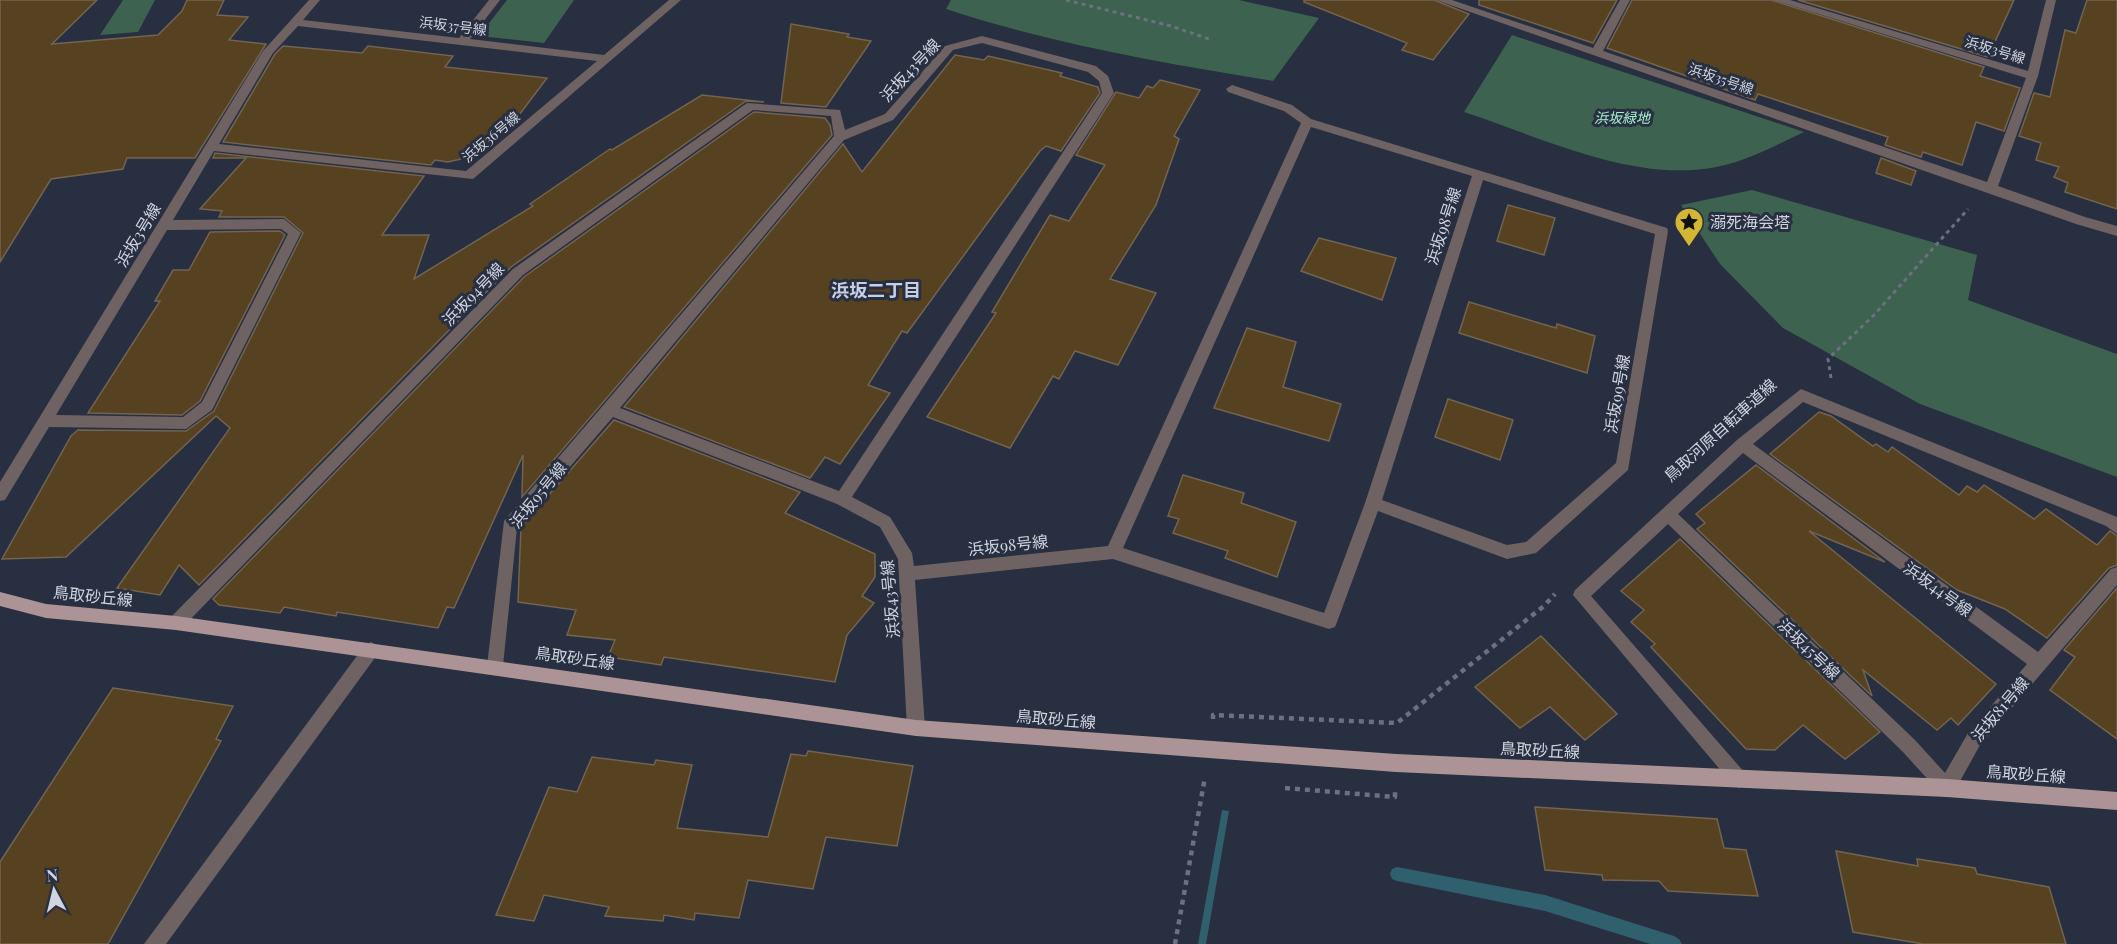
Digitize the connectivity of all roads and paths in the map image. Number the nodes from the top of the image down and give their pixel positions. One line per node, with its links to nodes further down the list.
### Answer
1 (315, 0): 9 (street, 浜坂3号線)
2 (495, 0): 11 (street)
3 (676, 0): 13 (street, 浜坂36号線)
4 (1066, 0): 10 (path)
5 (1441, 0): 12 (street, 浜坂35号線)
6 (1625, 0): 12 (street)
7 (1778, 0): 14 (street, 浜坂3号線)
8 (2051, 0): 14 (street)
9 (296, 22): 11 (street, 浜坂37号線); 18 (street, 浜坂3号線)
10 (1212, 40)
11 (462, 42): 13 (street, 浜坂37号線)
12 (1596, 53): 20 (street, 浜坂35号線)
13 (607, 59): 18 (street, 浜坂36号線)
14 (2032, 76): 20 (street, 浜坂3号線)
15 (1232, 89): 16 (street, 浜坂98号線)
16 (1307, 122): 19 (street, 浜坂98号線); 32 (street)
17 (840, 137): 24 (street, 浜坂43号線); 28 (street, 浜坂43号線); 37 (street, 浜坂94号線)
18 (211, 147): 21 (street, 浜坂3号線)
19 (1479, 174): 29 (street, 浜坂98号線); 29 (street, 浜坂99号線)
20 (1991, 188): 22 (street); 23 (path)
21 (164, 225): 25 (street, 浜坂3号線); 25 (street)
22 (2117, 231)
23 (1832, 387)
24 (610, 410): 28 (street, 浜坂43号線); 40 (street, 浜坂95号線)
25 (45, 421): 27 (street, 浜坂3号線)
26 (1742, 444): 30 (street); 31 (street); 39 (street, 浜坂44号線)
27 (0, 495)
28 (842, 499): 33 (street, 浜坂43号線)
29 (1373, 503): 32 (street, 浜坂98号線)
30 (1668, 513): 43 (street); 45 (street, 浜坂45号線)
31 (2117, 527)
32 (1113, 552): 33 (street, 浜坂98号線)
33 (907, 574): 42 (street, 浜坂43号線)
34 (2117, 574): 39 (street)
35 (1557, 591): 41 (path)
36 (0, 599): 37 (main road, 鳥取砂丘線)
37 (176, 623): 38 (main road, 鳥取砂丘線)
38 (371, 650): 40 (main road, 鳥取砂丘線); 47 (street)
39 (2039, 663): 45 (street, 浜坂81号線)
40 (495, 666): 42 (main road, 鳥取砂丘線)
41 (1397, 723)
42 (915, 728): 43 (main road, 鳥取砂丘線)
43 (1738, 779): 45 (main road, 鳥取砂丘線)
44 (1204, 782): 48 (path)
45 (1947, 788): 46 (main road, 鳥取砂丘線)
46 (2117, 801)
47 (154, 944)
48 (1175, 944)

